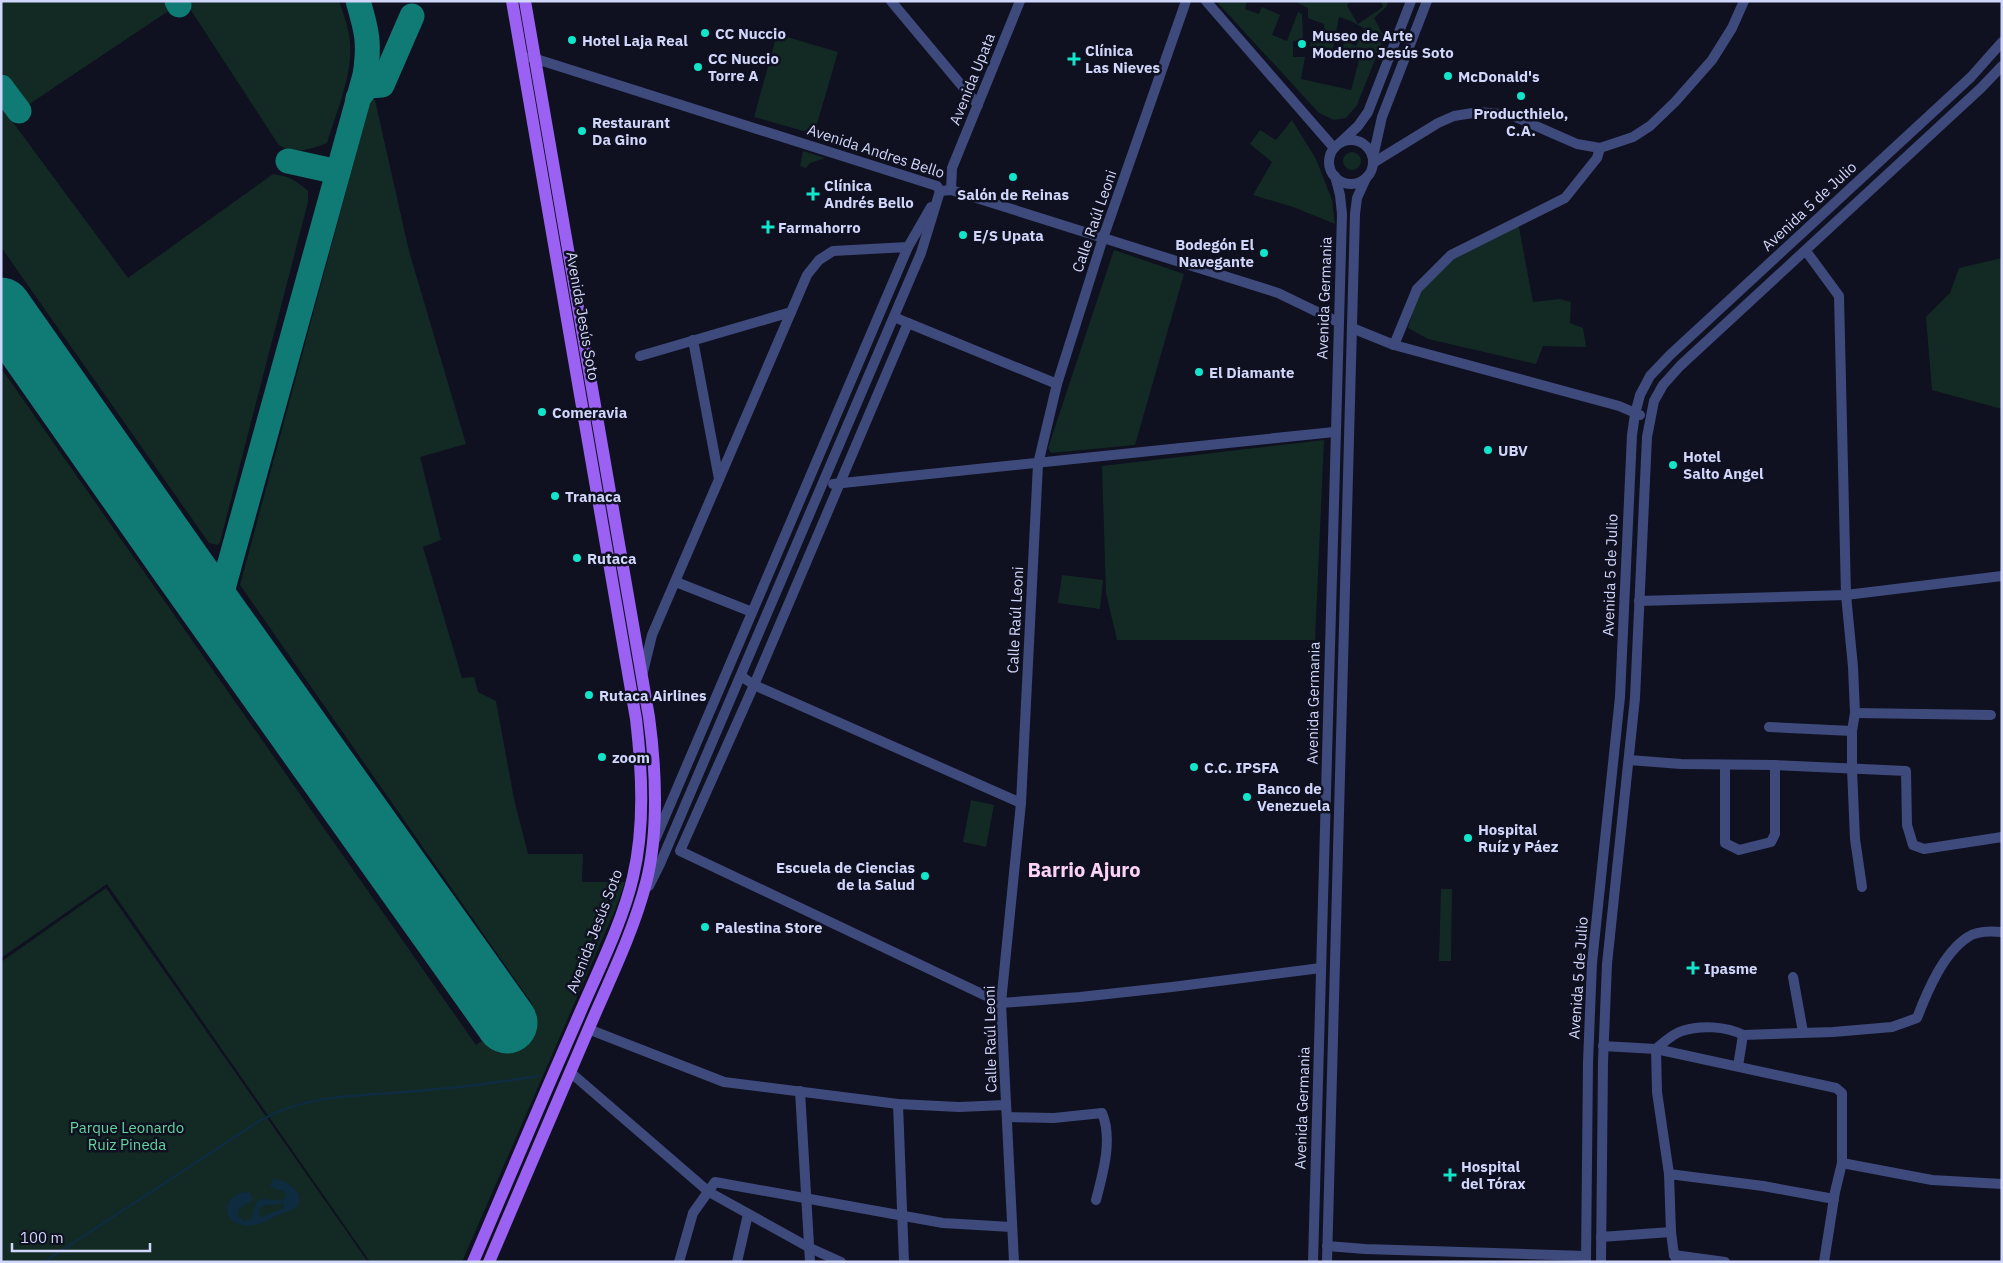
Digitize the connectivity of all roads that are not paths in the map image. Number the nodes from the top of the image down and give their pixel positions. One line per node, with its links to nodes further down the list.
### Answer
1 (512, 1): 11 (main road, Avenida Jesús Soto)
2 (526, 1): 12 (main road, Avenida Jesús Soto)
3 (891, 1): 14 (street)
4 (1020, 1): 14 (street, Avenida Upata)
5 (1186, 1): 21 (street, Calle Raúl Leoni)
6 (1206, 1): 15 (street)
7 (1411, 1): 15 (street)
8 (1427, 1): 17 (street)
9 (1744, 1): 16 (street)
10 (2002, 42): 33 (street, Avenida 5 de Julio)
11 (521, 54): 12 (street, Avenida Andres Bello); 59 (main road, Avenida Jesús Soto)
12 (536, 58): 20 (street, Avenida Andres Bello); 45 (main road, Avenida Jesús Soto)
13 (2002, 66): 23 (street, Avenida 5 de Julio)
14 (978, 105): 20 (street, Avenida Upata)
15 (1338, 145): 17 (street); 18 (street)
16 (1600, 148): 17 (street); 30 (street)
17 (1373, 160): 19 (street)
18 (1335, 176): 19 (street); 26 (street, Avenida Germania)
19 (1366, 178): 28 (street, Avenida Germania)
20 (943, 189): 21 (street, Avenida Andres Bello); 22 (street); 25 (street)
21 (1103, 238): 26 (street, Avenida Andres Bello); 32 (street, Calle Raúl Leoni)
22 (908, 247): 24 (street); 44 (street)
23 (1806, 251): 34 (street, Avenida 5 de Julio); 42 (street)
24 (791, 312): 29 (street); 37 (street)
25 (894, 317): 27 (street); 38 (street)
26 (1338, 322): 35 (street, Avenida Germania)
27 (908, 323): 32 (street); 39 (street)
28 (1352, 328): 30 (street); 89 (street, Avenida Germania)
29 (693, 340): 31 (street); 37 (street)
30 (1394, 345): 33 (street)
31 (640, 356)
32 (1057, 384): 36 (street, Calle Raúl Leoni)
33 (1635, 414): 34 (street); 92 (street, Avenida 5 de Julio)
34 (1650, 417): 43 (street, Avenida 5 de Julio)
35 (1334, 432): 36 (street); 63 (street, Avenida Germania)
36 (1038, 464): 39 (street); 56 (street, Calle Raúl Leoni)
37 (719, 480): 41 (street)
38 (823, 483): 39 (street); 46 (street)
39 (839, 484): 47 (street)
40 (2002, 576): 42 (street)
41 (676, 582): 44 (street); 45 (street)
42 (1846, 595): 43 (street); 48 (street)
43 (1639, 601): 52 (street, Avenida 5 de Julio)
44 (752, 612): 58 (street)
45 (642, 675): 58 (main road, Avenida Jesús Soto)
46 (740, 676): 47 (street); 61 (street)
47 (754, 685): 56 (street); 65 (street)
48 (1855, 713): 49 (street); 51 (street)
49 (1991, 715)
50 (1769, 727): 51 (street)
51 (1852, 731): 55 (street)
52 (1629, 760): 53 (street); 69 (street, Avenida 5 de Julio)
53 (1725, 765): 54 (street); 54 (street)
54 (1775, 765): 55 (street)
55 (1852, 769): 57 (street); 60 (street)
56 (1021, 803): 65 (street, Calle Raúl Leoni)
57 (2002, 837)
58 (651, 848): 59 (street); 61 (main road, Avenida Jesús Soto)
59 (633, 878): 93 (main road, Avenida Jesús Soto)
60 (1862, 887)
61 (640, 903): 66 (main road, Avenida Jesús Soto)
62 (2002, 932): 67 (street)
63 (1321, 968): 65 (street); 101 (street, Avenida Germania)
64 (1792, 977): 67 (street)
65 (1002, 1003): 75 (street, Calle Raúl Leoni)
66 (588, 1028): 72 (main road, Avenida Jesús Soto); 73 (street)
67 (1803, 1032): 68 (street)
68 (1743, 1035): 70 (street); 71 (street)
69 (1603, 1046): 70 (street); 88 (street, Avenida 5 de Julio)
70 (1656, 1048): 71 (street); 78 (street)
71 (1738, 1066): 77 (street)
72 (570, 1072): 80 (street); 94 (main road, Avenida Jesús Soto)
73 (800, 1091): 74 (street); 82 (street)
74 (898, 1104): 75 (street); 85 (street)
75 (1006, 1105): 76 (street, Calle Raúl Leoni)
76 (1006, 1117): 83 (street); 86 (street, Calle Raúl Leoni)
77 (1842, 1163): 79 (street); 81 (street)
78 (1669, 1174): 81 (street); 87 (street)
79 (2002, 1184)
80 (709, 1192): 82 (street); 84 (street); 95 (street)
81 (1834, 1199): 105 (street)
82 (808, 1200): 85 (street); 90 (street)
83 (1096, 1200)
84 (748, 1214): 90 (street); 96 (street)
85 (903, 1217): 86 (street); 99 (street)
86 (1012, 1226): 100 (street, Calle Raúl Leoni)
87 (1671, 1232): 88 (street); 91 (street)
88 (1601, 1237): 103 (street, Avenida 5 de Julio)
89 (1327, 1246): 92 (street); 102 (street, Avenida Germania)
90 (810, 1248): 97 (street); 98 (street)
91 (1676, 1258): 104 (street)
92 (1586, 1259)
93 (473, 1262)
94 (489, 1262)
95 (679, 1262)
96 (737, 1262)
97 (810, 1262)
98 (841, 1262)
99 (904, 1262)
100 (1014, 1262)
101 (1313, 1262)
102 (1326, 1262)
103 (1601, 1262)
104 (1726, 1262)
105 (1824, 1262)

